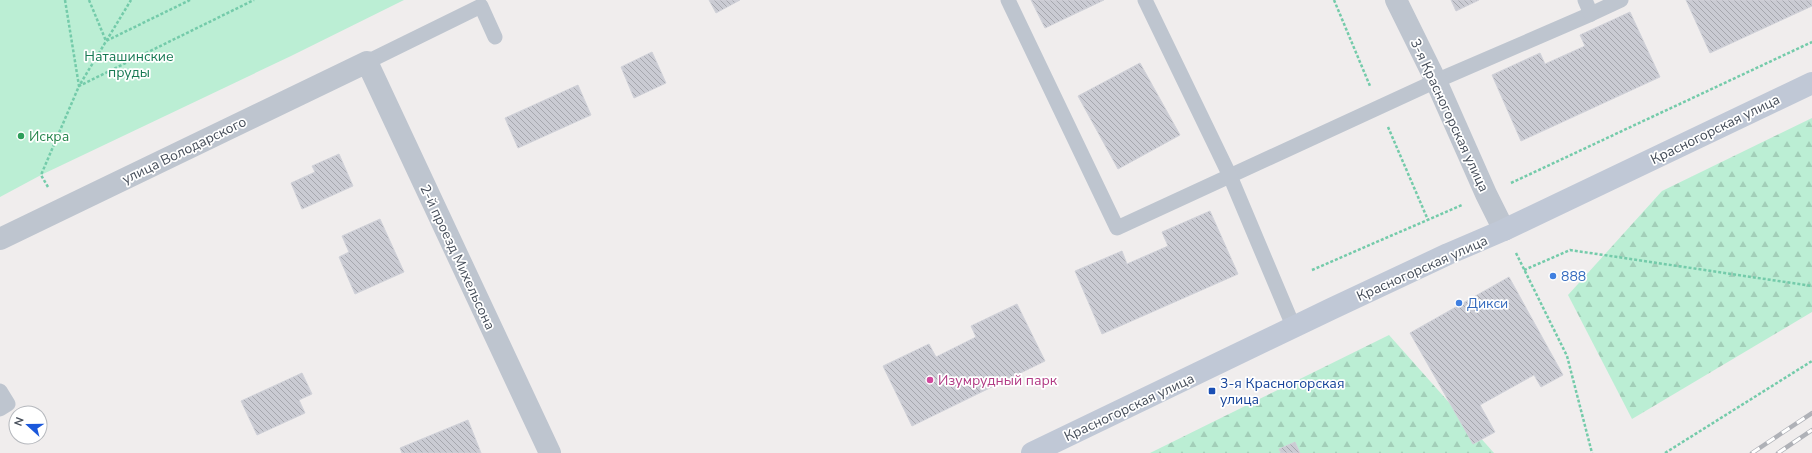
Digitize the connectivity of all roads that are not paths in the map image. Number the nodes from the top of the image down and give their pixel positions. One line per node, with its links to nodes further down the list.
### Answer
1 (1008, 0): 11 (lane)
2 (1145, 0): 11 (lane)
3 (1396, 0): 9 (street, 3-я Красногорская улица)
4 (1585, 0): 6 (lane)
5 (1621, 0): 6 (lane)
6 (1591, 14): 9 (lane)
7 (495, 38): 8 (lane)
8 (367, 62): 13 (street, улица Володарского); 17 (street, 2-й проезд Михельсона)
9 (1436, 81): 11 (lane); 12 (street, 3-я Красногорская улица)
10 (1812, 83): 12 (street, Красногорская улица)
11 (1230, 176): 14 (lane)
12 (1504, 230): 14 (street, Красногорская улица)
13 (0, 239)
14 (1294, 328): 18 (street, Красногорская улица)
15 (0, 391): 16 (lane)
16 (0, 408)
17 (550, 453)
18 (1032, 453)

